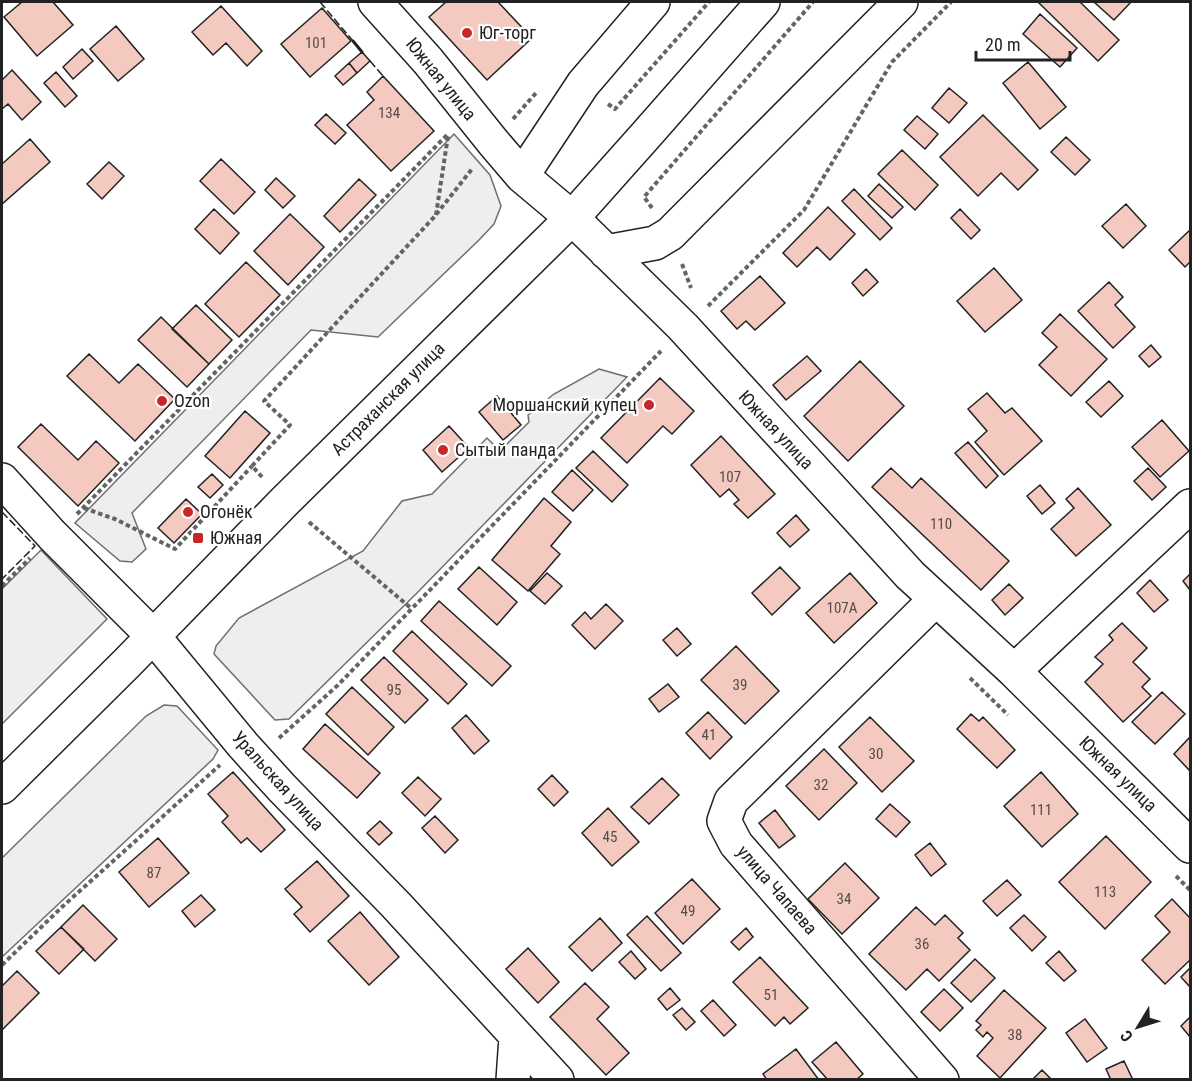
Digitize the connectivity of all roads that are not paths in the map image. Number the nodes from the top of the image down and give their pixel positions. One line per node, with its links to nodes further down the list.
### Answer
1 (375, 2): 5 (street, Южная улица)
2 (653, 2): 5 (street)
3 (763, 2): 6 (street, Астраханская улица)
4 (901, 2): 7 (street)
5 (522, 176): 6 (street, Южная улица)
6 (572, 218): 7 (street, Южная улица); 11 (street, Астраханская улица)
7 (606, 252): 10 (street, Южная улица)
8 (2, 480): 11 (street, Уральская улица)
9 (1191, 506): 12 (street)
10 (936, 599): 12 (street, Южная улица); 18 (street, улица Чапаева)
11 (153, 636): 13 (street, Астраханская улица); 15 (street, Уральская улица)
12 (1014, 671): 14 (street, Южная улица)
13 (2, 787)
14 (1191, 846)
15 (516, 1037): 16 (street); 17 (street, Уральская улица)
16 (513, 1080)
17 (557, 1080)
18 (942, 1080)

